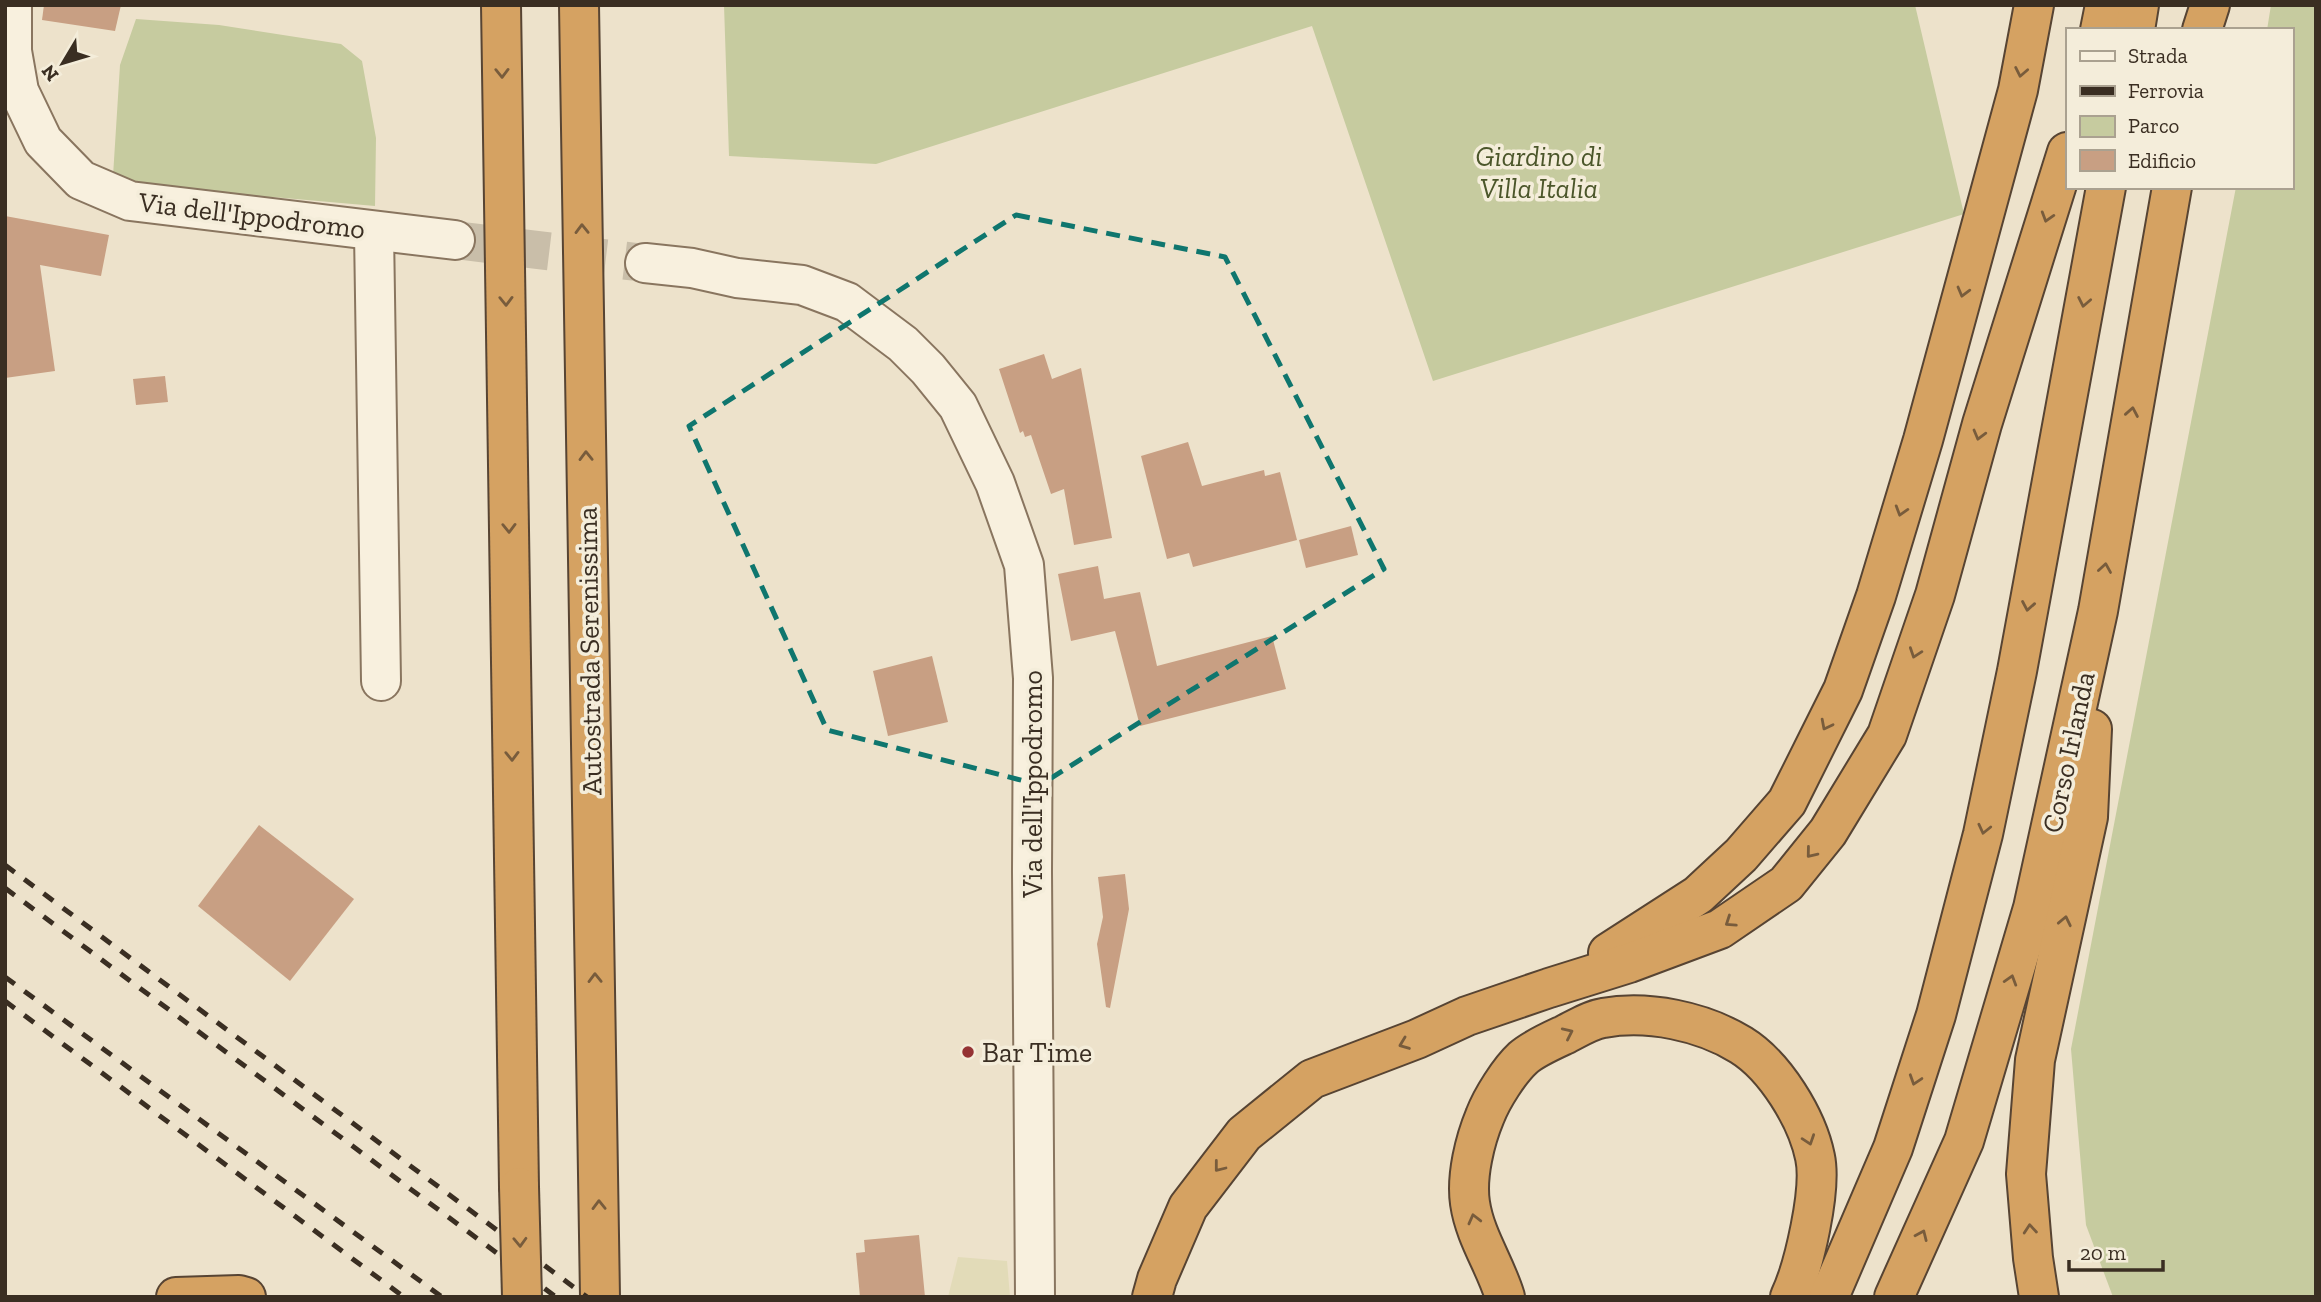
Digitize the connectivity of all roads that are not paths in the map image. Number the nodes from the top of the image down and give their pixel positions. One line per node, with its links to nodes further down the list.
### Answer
1 (501, 5): 26 (highway, one-way to 26, bridge)
2 (579, 5): 22 (highway, Autostrada Serenissima, one-way to 2)
3 (2034, 5): 21 (highway, one-way to 21)
4 (2105, 5): 9 (highway)
5 (2139, 5): 10 (highway)
6 (2203, 5): 11 (highway)
7 (2210, 5): 12 (highway)
8 (10, 8): 16 (street, Via dell'Ippodromo)
9 (2099, 28)
10 (2135, 28)
11 (2201, 28)
12 (2202, 28)
13 (2066, 155): 21 (highway, one-way to 21)
14 (2106, 189): 30 (highway, one-way to 30)
15 (2172, 189): 19 (highway, Corso Irlanda, one-way to 15)
16 (374, 232): 17 (street, Via dell'Ippodromo); 20 (street)
17 (455, 240)
18 (645, 263): 27 (street, Via dell'Ippodromo)
19 (2098, 611): 31 (highway, Corso Irlanda, one-way to 19); 32 (highway, one-way to 19)
20 (380, 681)
21 (1549, 988): 28 (highway, one-way to 28)
22 (600, 1285)
23 (1506, 1292): 29 (highway, one-way to 29)
24 (176, 1297): 25 (highway)
25 (246, 1297)
26 (522, 1297)
27 (1035, 1297)
28 (1152, 1297)
29 (1790, 1297)
30 (1829, 1297)
31 (1894, 1297)
32 (2039, 1297)

